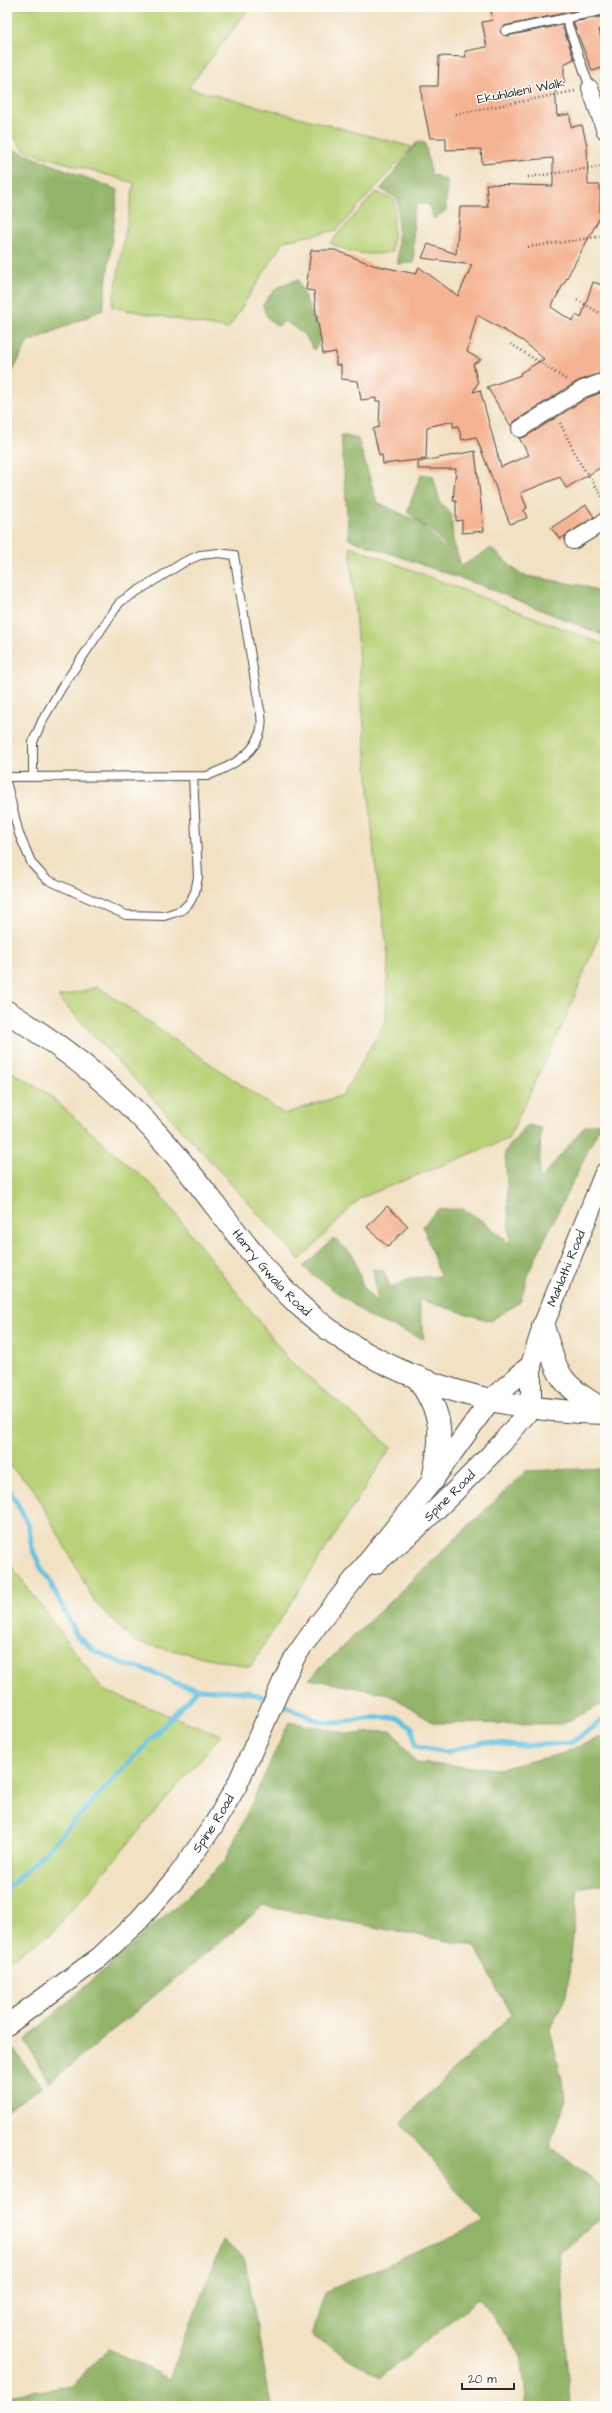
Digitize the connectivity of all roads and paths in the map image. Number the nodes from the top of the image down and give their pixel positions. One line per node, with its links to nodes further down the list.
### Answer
1 (605, 10): 2 (lane)
2 (566, 19): 3 (lane); 4 (lane)
3 (505, 31)
4 (590, 88): 5 (path, Ekuhlaleni Walk); 6 (street)
5 (456, 114)
6 (605, 131)
7 (605, 166): 8 (path)
8 (528, 177)
9 (605, 236): 10 (path)
10 (528, 247)
11 (578, 300): 12 (path)
12 (605, 316)
13 (511, 344): 15 (path)
14 (605, 381): 15 (street)
15 (583, 390): 16 (street)
16 (553, 408): 17 (street); 18 (path)
17 (520, 429)
18 (605, 500)
19 (605, 521): 20 (street)
20 (573, 541)
21 (193, 776): 23 (lane); 23 (lane); 24 (lane)
22 (7, 777): 23 (lane)
23 (33, 777)
24 (7, 785)
25 (7, 1012): 29 (main road, Harry Gwala Road)
26 (605, 1173): 27 (street, Mahlathi Road)
27 (543, 1326): 28 (street, Mahlathi Road); 32 (main road)
28 (531, 1365): 30 (street); 31 (street, Mahlathi Road)
29 (417, 1377): 30 (main road, Harry Gwala Road); 33 (main road)
30 (491, 1399): 31 (main road, Harry Gwala Road); 33 (street, Spine Road)
31 (531, 1408): 32 (main road, Harry Gwala Road); 34 (street, Spine Road)
32 (605, 1412)
33 (433, 1480): 34 (street, Spine Road)
34 (360, 1575): 35 (street, Spine Road)
35 (7, 2025)

